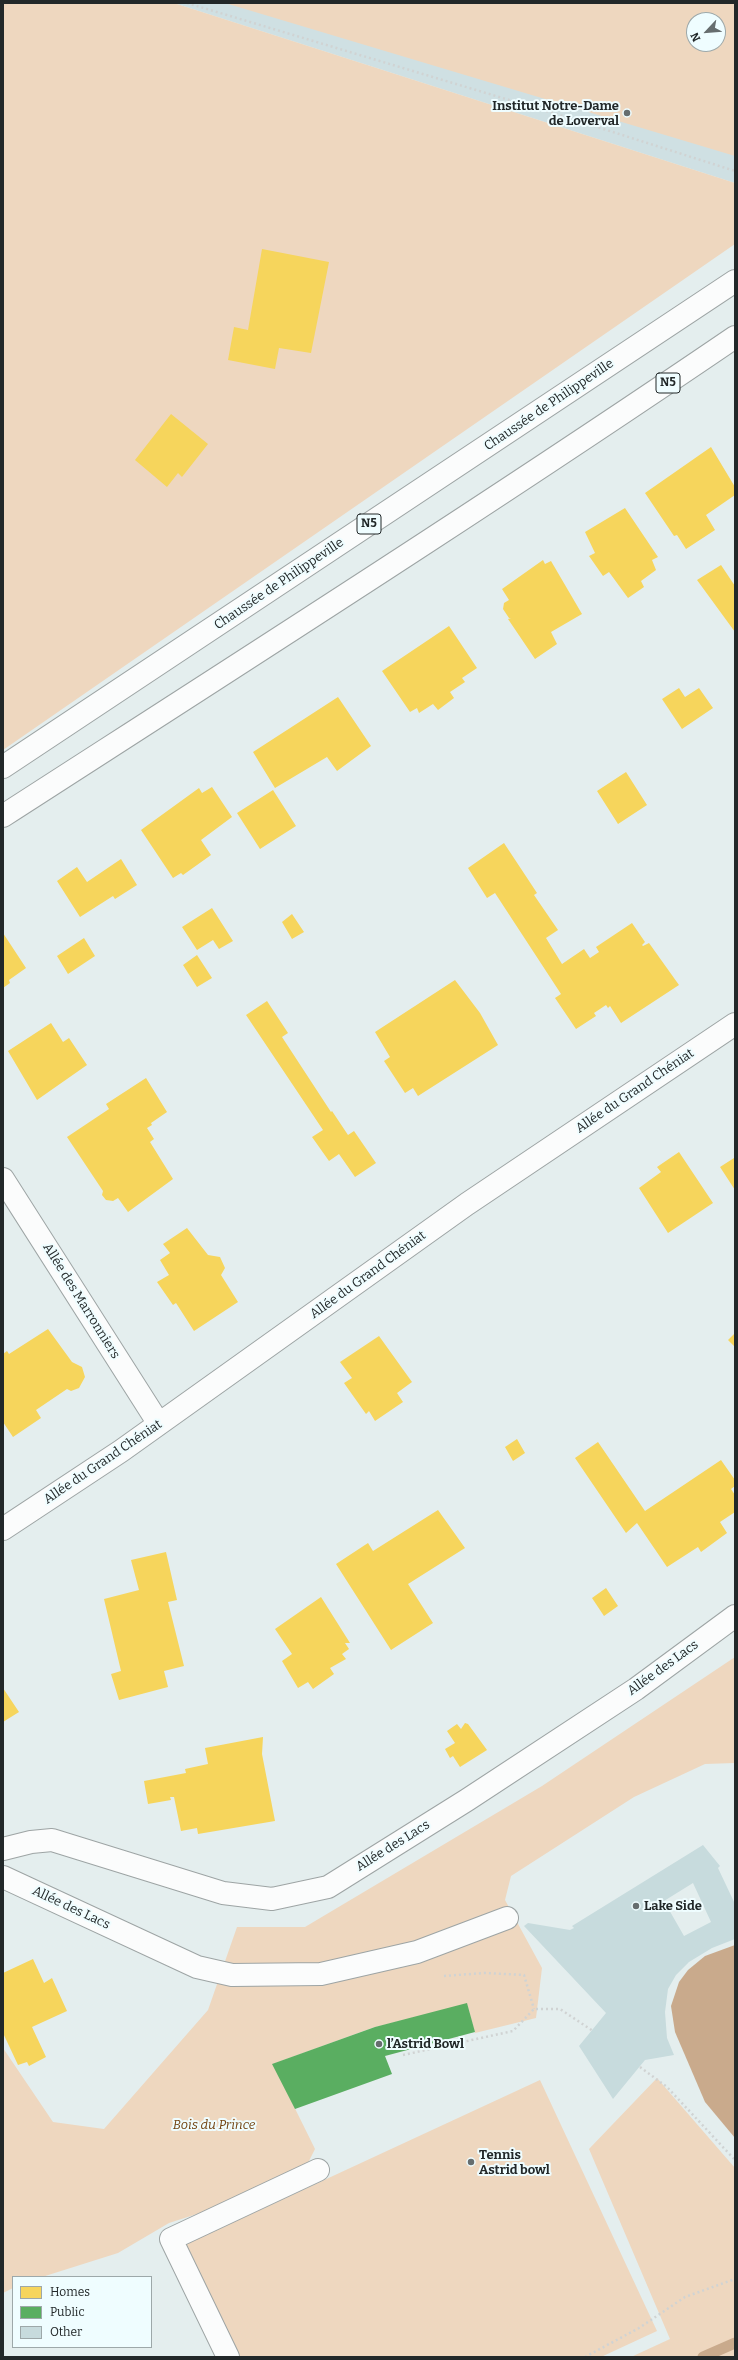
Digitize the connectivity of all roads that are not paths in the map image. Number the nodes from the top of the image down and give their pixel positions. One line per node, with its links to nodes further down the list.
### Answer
1 (735, 281): 3 (street, Chaussée de Philippeville / N5)
2 (735, 337): 4 (street, N5)
3 (3, 767)
4 (3, 816)
5 (735, 1024): 7 (street, Allée du Grand Chéniat)
6 (3, 1179): 7 (street, Allée des Marronniers)
7 (159, 1424): 8 (street, Allée du Grand Chéniat)
8 (3, 1529)
9 (735, 1616): 10 (street, Allée des Lacs)
10 (3, 1850)
11 (3, 1877): 12 (street, Allée des Lacs)
12 (507, 1918)
13 (318, 2170): 14 (street)
14 (228, 2357)

